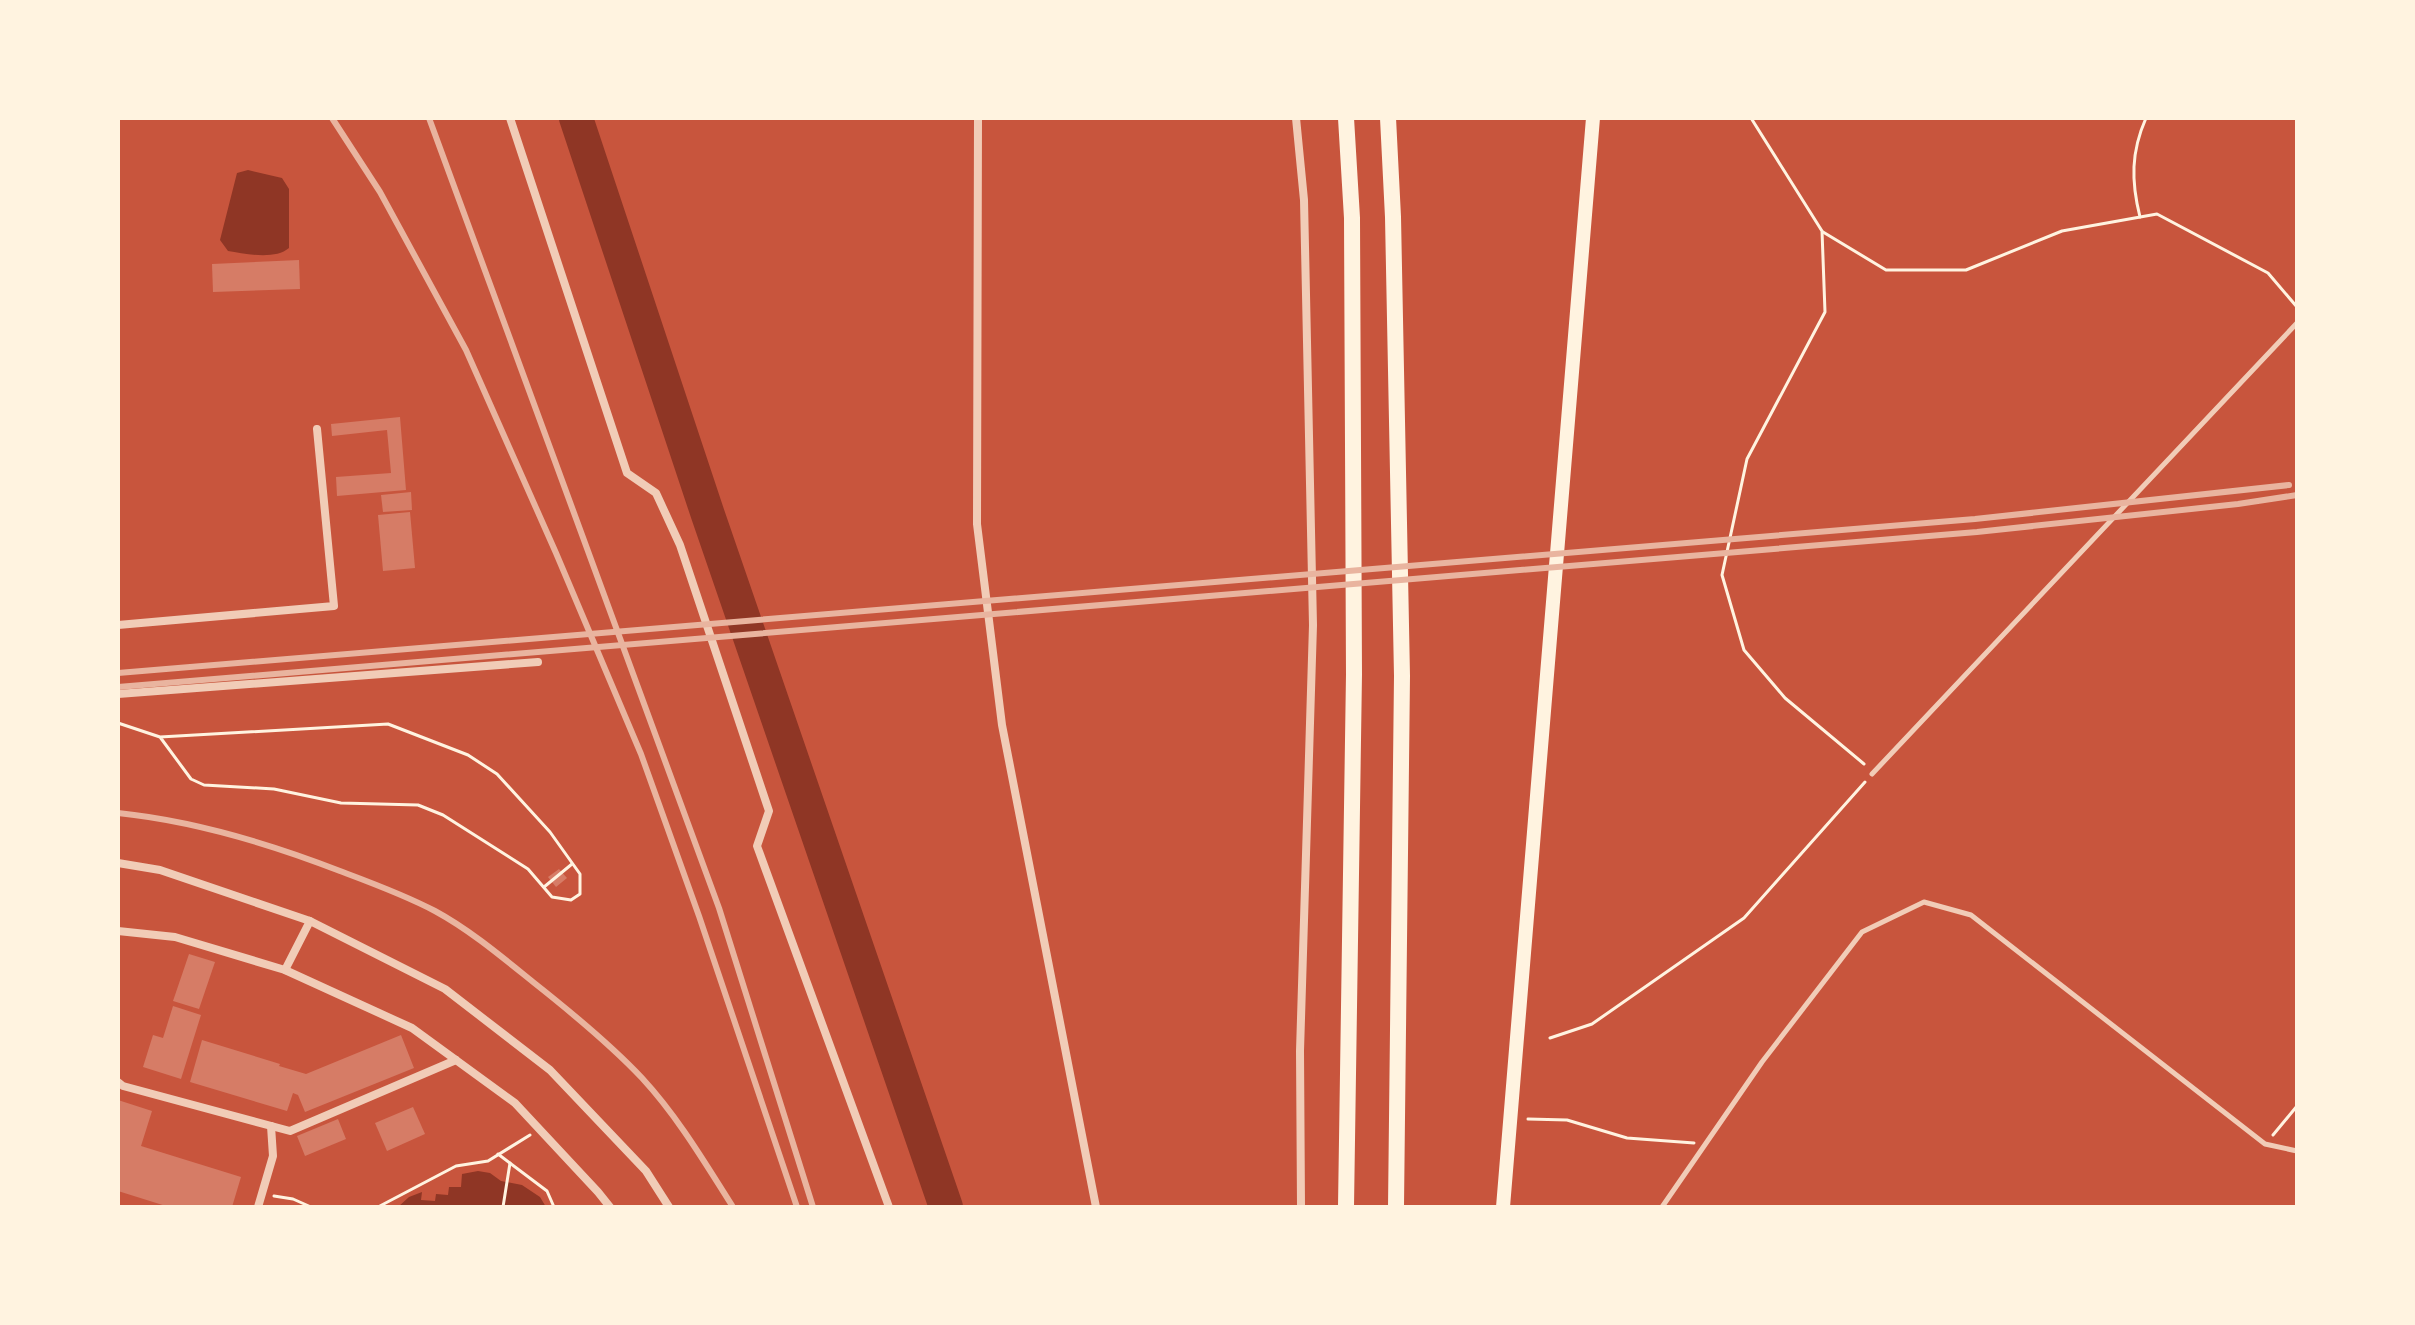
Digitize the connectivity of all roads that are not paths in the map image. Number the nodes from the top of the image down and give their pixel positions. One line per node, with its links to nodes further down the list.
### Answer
1 (510, 118): 24 (street)
2 (978, 118): 25 (street)
3 (1296, 118): 26 (street)
4 (1346, 118): 27 (highway)
5 (1388, 118): 28 (highway)
6 (1593, 118): 29 (main road)
7 (2297, 323): 12 (lane)
8 (317, 429): 9 (street)
9 (118, 625)
10 (538, 662): 11 (street)
11 (118, 694)
12 (1872, 774)
13 (118, 863): 14 (street)
14 (310, 921): 16 (street); 23 (street)
15 (118, 931): 16 (street)
16 (285, 970): 17 (street)
17 (456, 1060): 19 (street); 22 (street)
18 (118, 1082): 19 (street)
19 (271, 1126): 21 (street)
20 (2297, 1151): 30 (lane)
21 (258, 1207)
22 (610, 1207)
23 (669, 1207)
24 (889, 1207)
25 (1096, 1207)
26 (1301, 1207)
27 (1346, 1207)
28 (1396, 1207)
29 (1503, 1207)
30 (1662, 1207)

